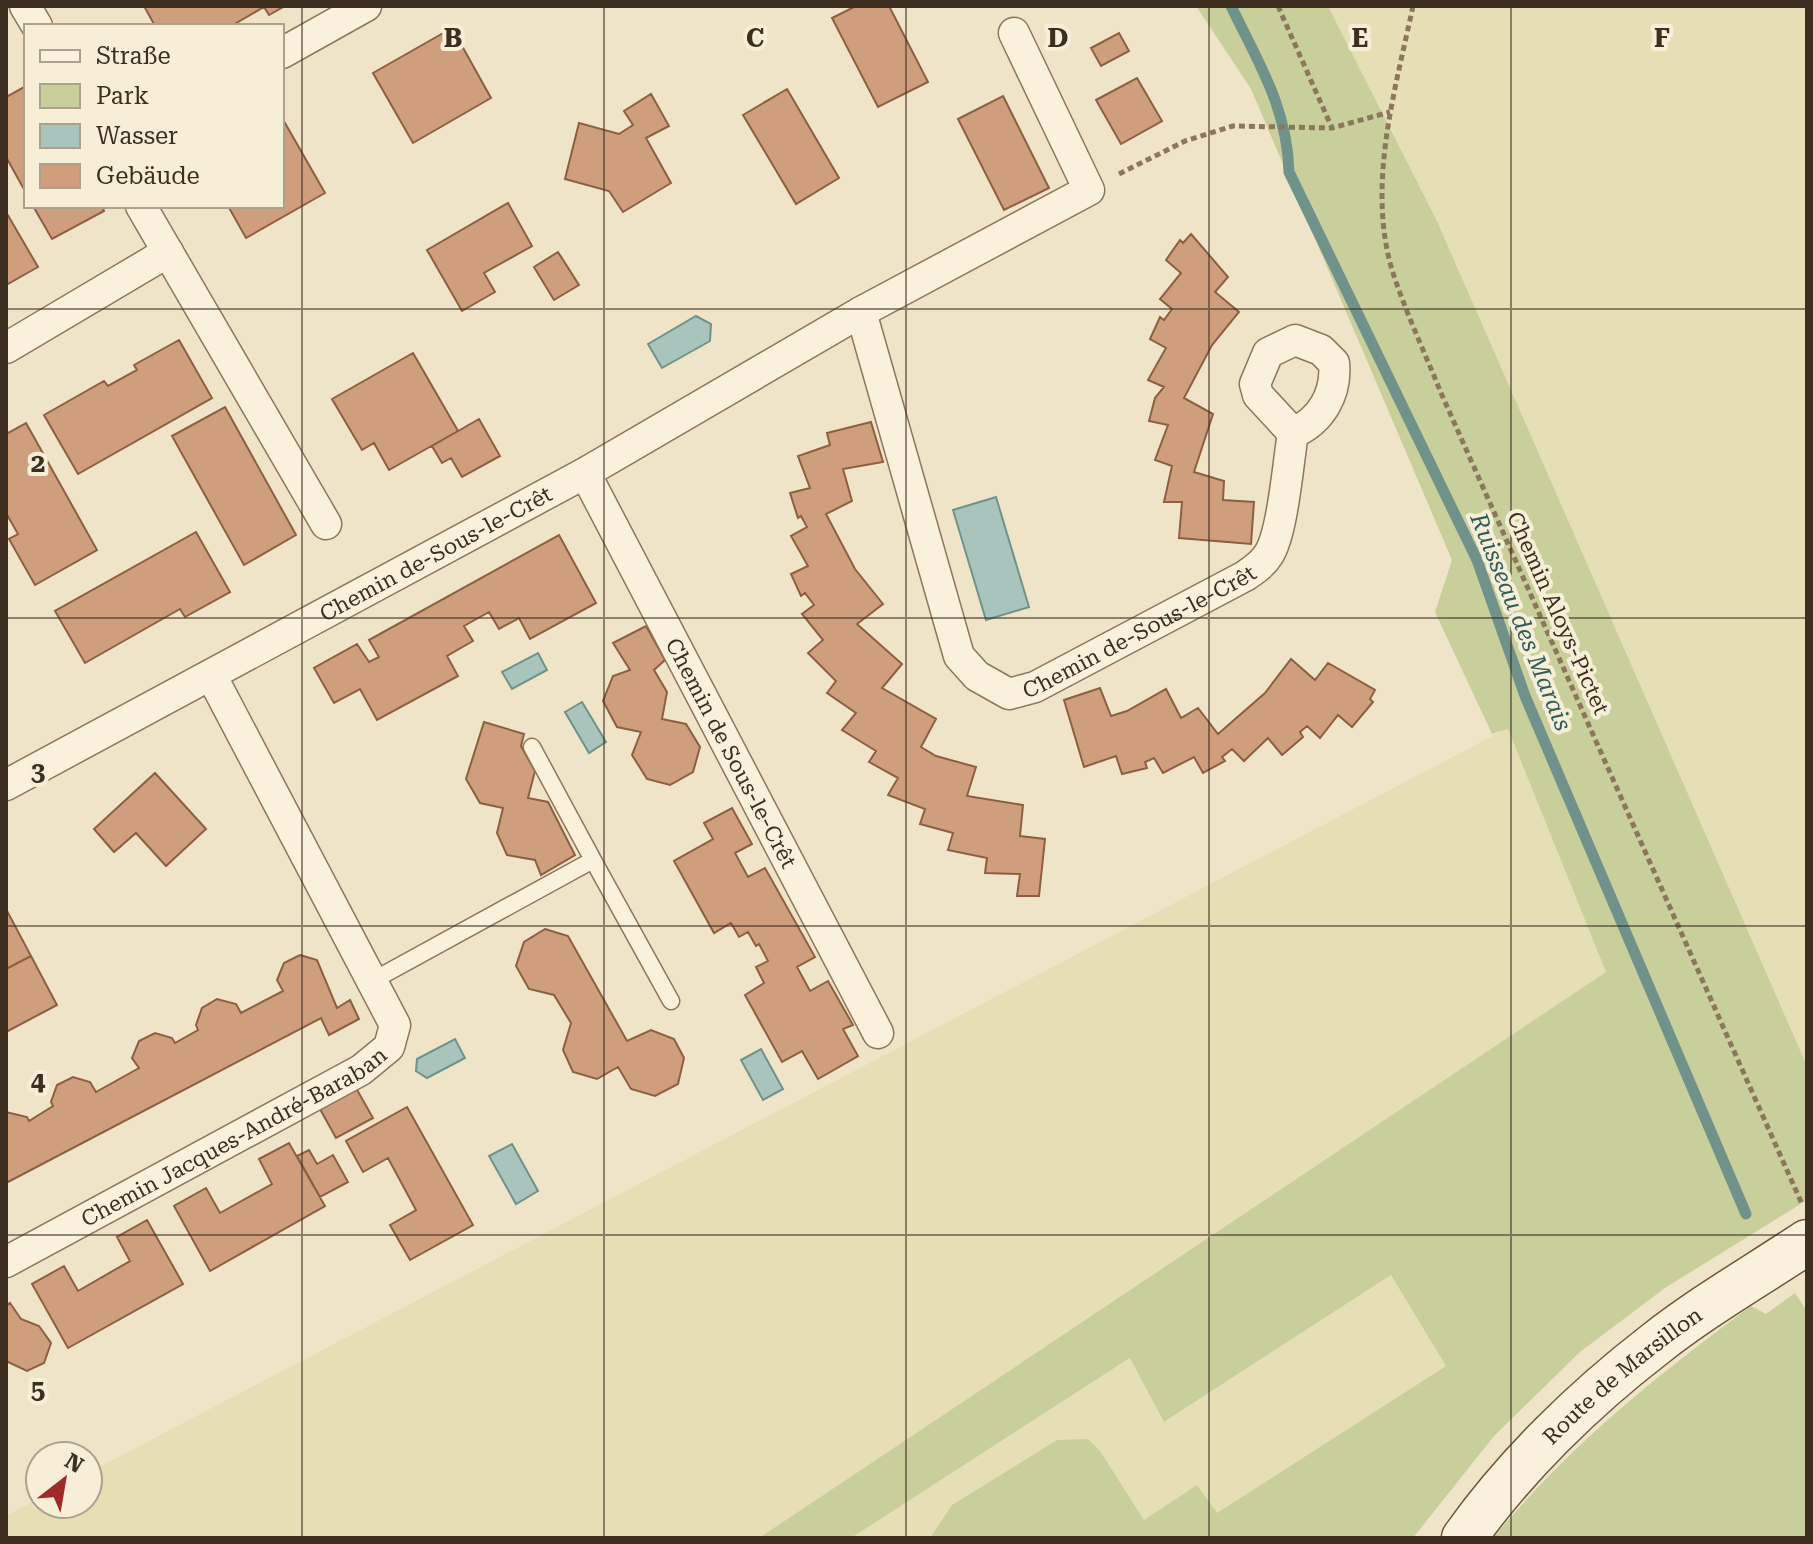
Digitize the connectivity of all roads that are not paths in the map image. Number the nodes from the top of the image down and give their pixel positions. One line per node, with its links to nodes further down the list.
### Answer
1 (25, 6): 3 (street)
2 (366, 6): 5 (street)
3 (36, 24)
4 (1014, 33): 8 (street, Chemin de-Sous-le-Crêt)
5 (284, 52)
6 (142, 208): 7 (street)
7 (168, 252): 9 (street); 12 (street)
8 (861, 312): 10 (street, Chemin de-Sous-le-Crêt); 11 (street, Chemin de-Sous-le-Crêt)
9 (6, 348)
10 (1293, 433)
11 (585, 473): 13 (street, Chemin de-Sous-le-Crêt); 19 (street, Chemin de Sous-le-Crêt)
12 (326, 524)
13 (211, 675): 15 (street, Chemin de-Sous-le-Crêt); 17 (street, Chemin Jacques-André-Baraban)
14 (532, 747): 16 (lane)
15 (6, 785)
16 (593, 860): 17 (lane); 18 (lane)
17 (372, 981): 21 (street, Chemin Jacques-André-Baraban)
18 (671, 1001)
19 (878, 1033)
20 (1807, 1242): 22 (street, Route de Marsillon)
21 (6, 1262)
22 (1464, 1538)

